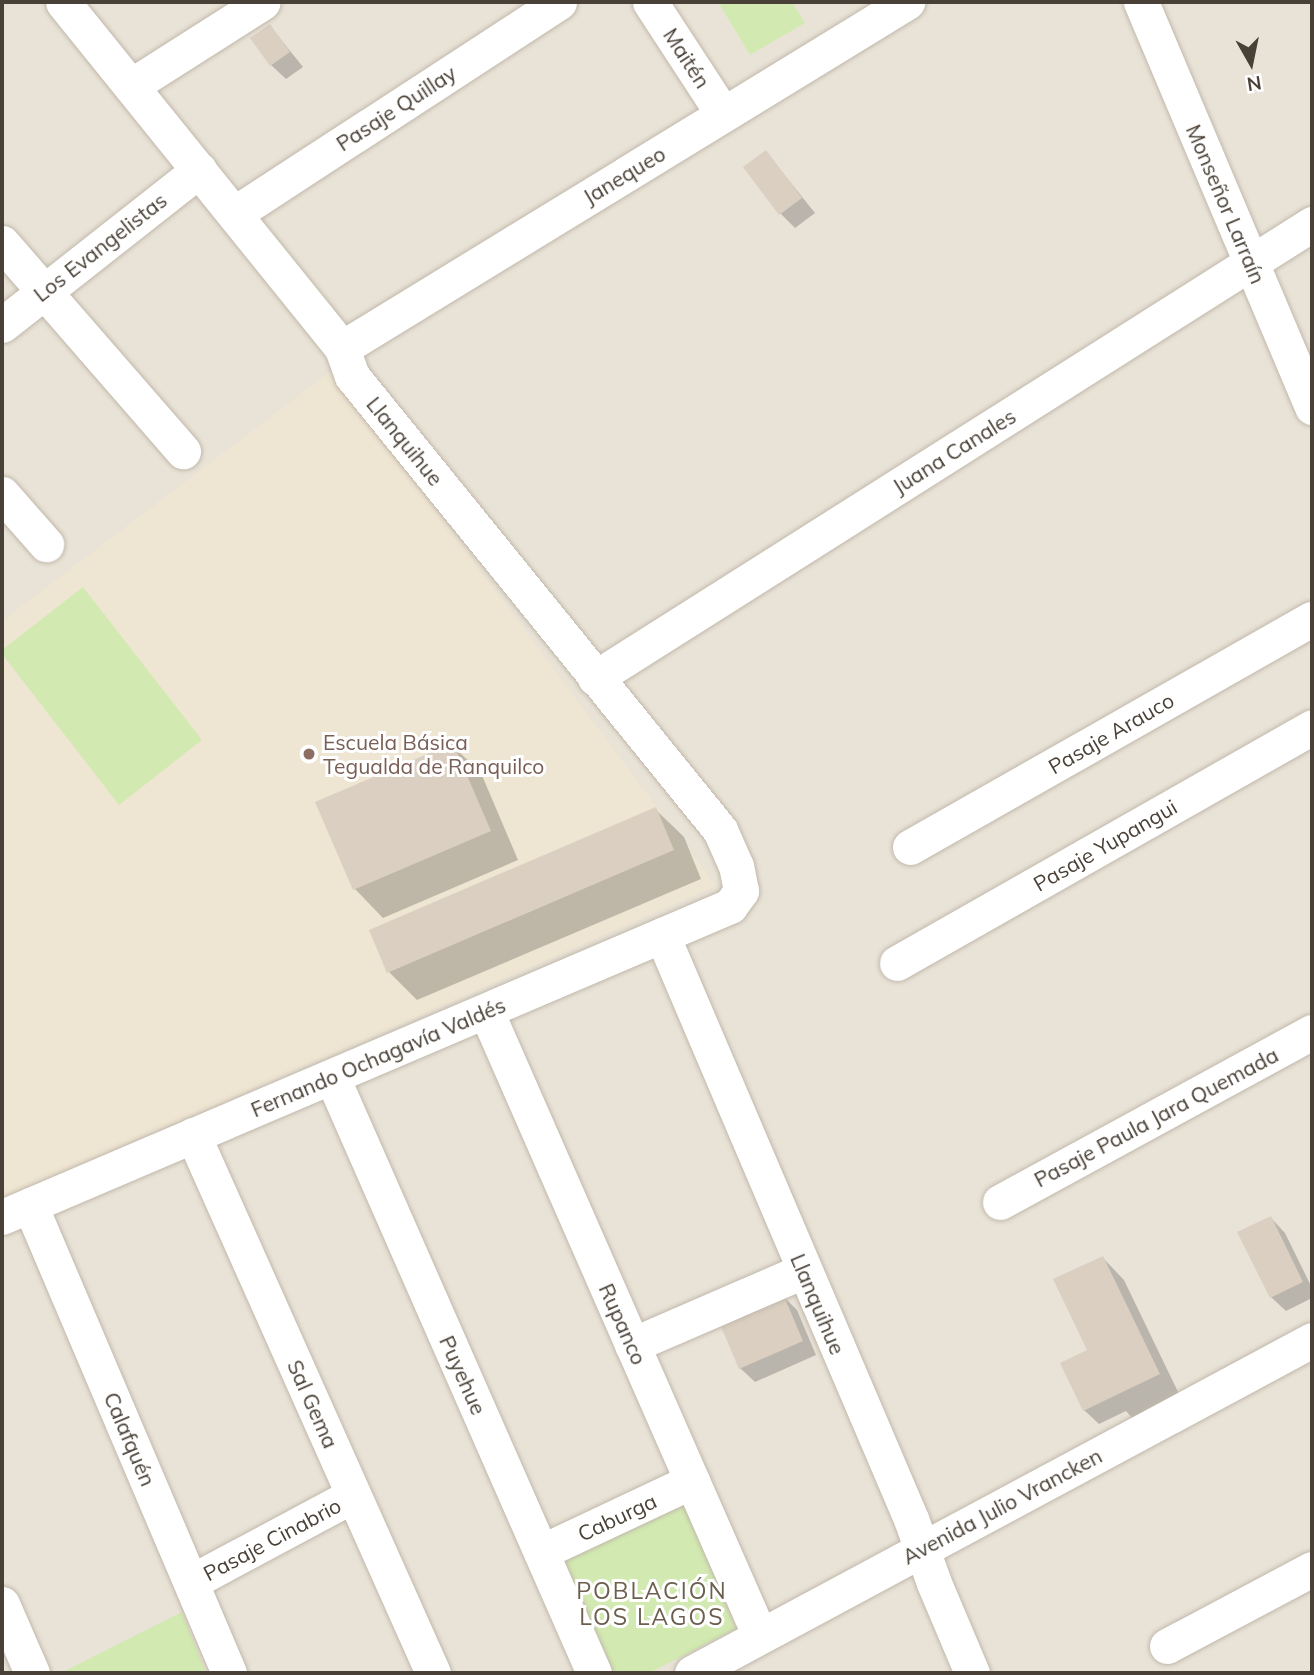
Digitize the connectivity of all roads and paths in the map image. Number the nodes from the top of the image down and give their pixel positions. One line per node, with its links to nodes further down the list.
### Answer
1 (63, 2): 7 (street, Llanquihue)
2 (262, 2): 7 (street)
3 (559, 2): 10 (street, Pasaje Quillay)
4 (650, 2): 8 (street, Maitén)
5 (907, 2): 8 (street, Janequeo)
6 (1141, 2): 13 (street, Monseñor Larraín)
7 (131, 86): 9 (street, Llanquihue)
8 (723, 114): 16 (street, Janequeo)
9 (199, 170): 10 (street, Llanquihue); 14 (street, Los Evangelistas)
10 (234, 214): 16 (street, Llanquihue)
11 (1312, 224): 13 (street, Juana Canales)
12 (2, 243): 14 (street)
13 (1251, 263): 17 (street, Monseñor Larraín); 22 (street, Juana Canales)
14 (44, 292): 15 (street, Los Evangelistas); 18 (street)
15 (2, 325)
16 (342, 348): 22 (street, Llanquihue)
17 (1312, 407)
18 (183, 451)
19 (2, 494): 20 (street)
20 (46, 544)
21 (1312, 619): 24 (street, Pasaje Arauco)
22 (595, 678): 25 (street, Llanquihue)
23 (1312, 727): 27 (street, Pasaje Yupangui)
24 (910, 847)
25 (741, 884): 26 (street, Fernando Ochagavía Valdés)
26 (662, 935): 28 (street, Fernando Ochagavía Valdés); 34 (street, Llanquihue)
27 (897, 963)
28 (486, 1011): 30 (street, Fernando Ochagavía Valdés); 36 (street, Rupanco)
29 (1312, 1032): 32 (street, Pasaje Paula Jara Quemada)
30 (332, 1077): 31 (street, Fernando Ochagavía Valdés); 40 (street, Puyehue)
31 (193, 1135): 33 (street, Fernando Ochagavía Valdés); 38 (street, Sal Gema)
32 (1000, 1202)
33 (16, 1211): 42 (street, Calafquén)
34 (803, 1270): 36 (street); 39 (street, Llanquihue)
35 (1312, 1340): 39 (street, Avenida Julio Vrancken)
36 (632, 1346): 37 (street, Rupanco)
37 (692, 1481): 40 (street, Caburga); 44 (street, Rupanco)
38 (353, 1495): 42 (street, Pasaje Cinabrio); 49 (street, Sal Gema)
39 (922, 1549): 44 (street, Avenida Julio Vrancken); 51 (street, Llanquihue)
40 (541, 1552): 50 (street, Puyehue)
41 (1312, 1569): 45 (street)
42 (191, 1582): 48 (street, Calafquén)
43 (4, 1614): 47 (street)
44 (760, 1636): 46 (street, Avenida Julio Vrancken)
45 (1167, 1646)
46 (702, 1671)
47 (32, 1673)
48 (229, 1673)
49 (433, 1673)
50 (594, 1673)
51 (972, 1673)

